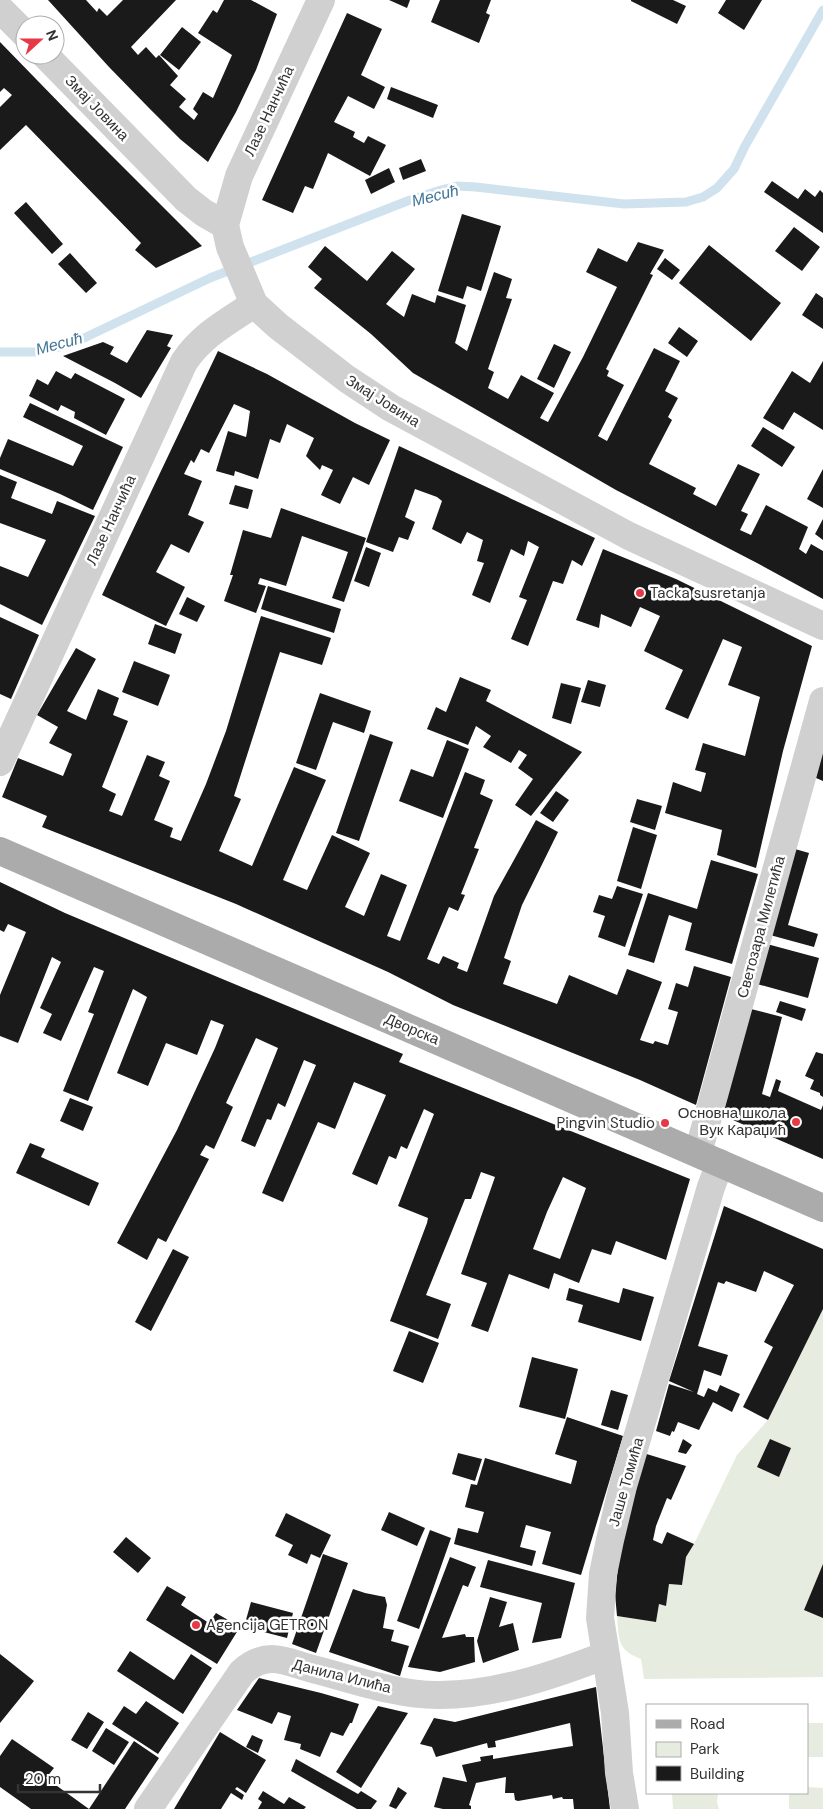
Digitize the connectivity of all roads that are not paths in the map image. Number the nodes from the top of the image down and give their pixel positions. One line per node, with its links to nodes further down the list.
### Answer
1 (321, 0): 5 (street, Лазе Нанчића)
2 (0, 9): 3 (street)
3 (15, 24)
4 (55, 65): 5 (street, Змај Јовина)
5 (228, 236): 6 (street, Змај Јовина)
6 (250, 296): 7 (street, Змај Јовина); 9 (street, Лазе Нанчића)
7 (823, 626)
8 (823, 700): 11 (street, Светозара Милетића)
9 (0, 762)
10 (0, 851): 11 (main road, Дворска)
11 (709, 1158): 12 (main road, Дворска); 13 (street, Јаше Томића)
12 (823, 1208)
13 (606, 1655): 14 (street, Данила Илића); 15 (street, Јаше Томића)
14 (148, 1809)
15 (624, 1809)

